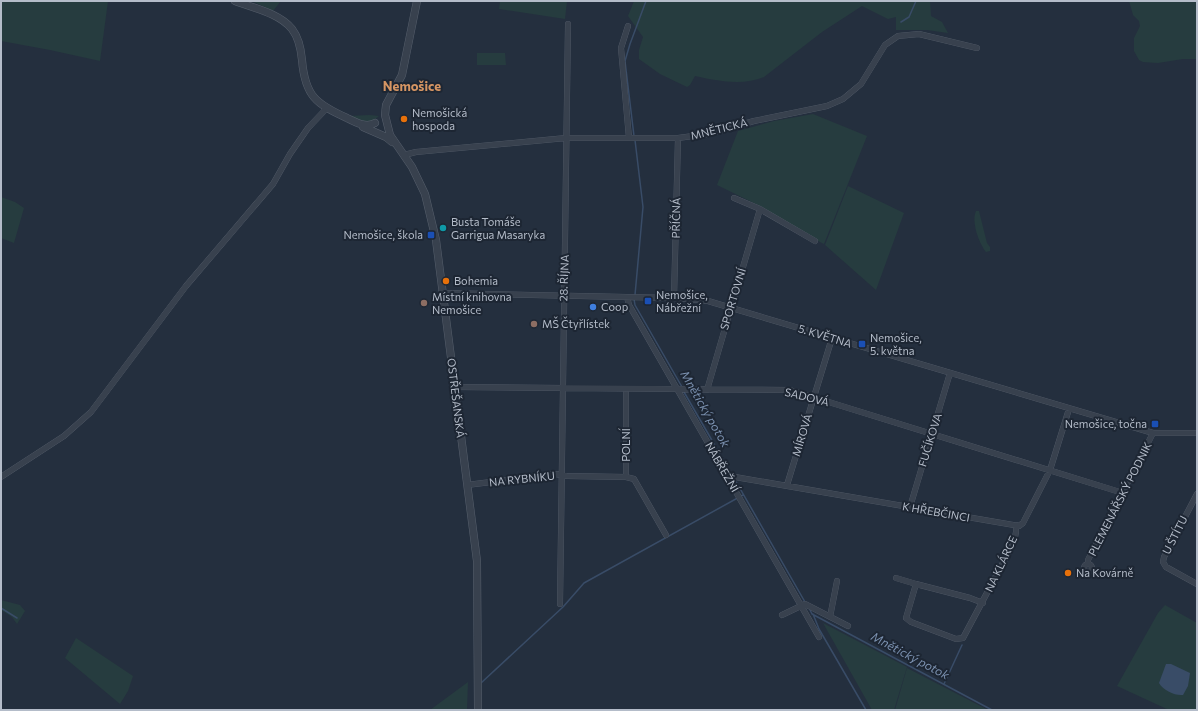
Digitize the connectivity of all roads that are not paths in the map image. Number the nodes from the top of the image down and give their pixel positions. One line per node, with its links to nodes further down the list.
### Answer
1 (236, 1): 7 (street)
2 (417, 1): 6 (street)
3 (568, 24): 12 (street, 28. ŘÍJNA)
4 (628, 26): 13 (street)
5 (976, 48): 14 (street, MNĚTICKÁ)
6 (390, 98): 9 (street); 10 (street)
7 (326, 108): 8 (street); 38 (street)
8 (354, 122): 9 (street); 11 (street)
9 (376, 123): 10 (street); 11 (street)
10 (388, 125): 11 (street); 15 (street, OSTŘEŠANSKÁ)
11 (378, 134): 15 (street)
12 (566, 138): 13 (street, MNĚTICKÁ); 15 (street, MNĚTICKÁ); 20 (street, 28. ŘÍJNA)
13 (629, 138): 14 (street, MNĚTICKÁ)
14 (678, 138): 22 (street, PŘÍČNÁ)
15 (402, 153): 19 (street, OSTŘEŠANSKÁ)
16 (734, 198): 17 (street)
17 (760, 209): 18 (street); 23 (street, SPORTOVNÍ)
18 (815, 241)
19 (443, 293): 20 (street, 5. KVĚTNA); 26 (street, OSTŘEŠANSKÁ)
20 (564, 295): 21 (street, 5. KVĚTNA); 27 (street, 28. ŘÍJNA)
21 (628, 297): 22 (street, 5. KVĚTNA); 29 (street, NÁBŘEŽNÍ)
22 (674, 298): 23 (street, 5. KVĚTNA)
23 (730, 307): 24 (street, 5. KVĚTNA); 30 (street, SPORTOVNÍ)
24 (832, 338): 25 (street, 5. KVĚTNA); 31 (street, MÍROVÁ)
25 (950, 373): 32 (street, 5. KVĚTNA); 35 (street, FUČÍKOVA)
26 (455, 387): 27 (street, SADOVÁ); 41 (street, OSTŘEŠANSKÁ)
27 (562, 388): 28 (street, SADOVÁ); 37 (street, 28. ŘÍJNA)
28 (626, 389): 29 (street, SADOVÁ); 39 (street, POLNÍ)
29 (681, 389): 30 (street, SADOVÁ); 40 (street, NÁBŘEŽNÍ)
30 (707, 390): 31 (street, SADOVÁ)
31 (813, 397): 35 (street, SADOVÁ); 42 (street, MÍROVÁ)
32 (1069, 409): 33 (street, 5. KVĚTNA); 36 (street)
33 (1153, 433): 34 (street, 5. KVĚTNA); 43 (street, PLEMENÁŘSKÝ PODNIK)
34 (1197, 433)
35 (932, 434): 36 (street, SADOVÁ); 45 (street, FUČÍKOVA)
36 (1050, 470): 43 (street, SADOVÁ); 46 (street)
37 (561, 475): 39 (street, NA RYBNÍKU); 41 (street, NA RYBNÍKU); 54 (street, 28. ŘÍJNA)
38 (1, 476)
39 (626, 477): 47 (street, POLNÍ)
40 (731, 477): 42 (street, K HŘEBČINCI); 55 (street, NÁBŘEŽNÍ)
41 (467, 485): 60 (street, OSTŘEŠANSKÁ)
42 (787, 486): 45 (street, K HŘEBČINCI)
43 (1123, 493): 48 (street, PLEMENÁŘSKÝ PODNIK)
44 (1197, 494): 52 (street, U ŠTÍTU)
45 (910, 507): 46 (street, K HŘEBČINCI)
46 (1016, 525): 53 (street, NA KLÁRCE)
47 (666, 535)
48 (1083, 571)
49 (896, 578): 51 (street, NA KLÁRCE)
50 (836, 581): 57 (street)
51 (916, 584): 53 (street, NA KLÁRCE); 53 (street, NA KLÁRCE)
52 (1197, 584)
53 (983, 603)
54 (560, 604)
55 (802, 605): 56 (street); 57 (street); 59 (street, NÁBŘEŽNÍ)
56 (782, 615)
57 (830, 617): 58 (street)
58 (848, 626)
59 (819, 637)
60 (478, 710)

